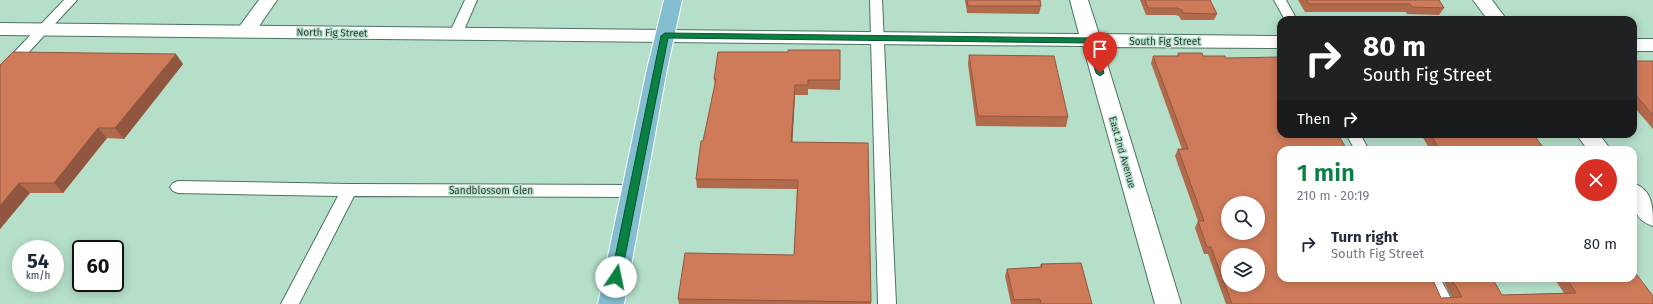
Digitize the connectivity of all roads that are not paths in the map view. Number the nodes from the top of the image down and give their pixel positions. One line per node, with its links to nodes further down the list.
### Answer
1 (71, 0): 12 (lane)
2 (268, 0): 13 (street)
3 (471, 0): 14 (lane)
4 (673, 0): 15 (main road)
5 (876, 0): 16 (lane)
6 (1079, 0): 17 (street, East 2nd Avenue)
7 (1280, 0): 9 (lane)
8 (1482, 0): 10 (street)
9 (1288, 16)
10 (1495, 16)
11 (0, 29): 12 (street, North Fig Street)
12 (44, 29): 13 (street, North Fig Street); 21 (lane)
13 (246, 31): 14 (street, North Fig Street)
14 (456, 34): 15 (street, North Fig Street)
15 (665, 36): 16 (street, South Fig Street); 26 (main road)
16 (876, 37): 17 (street, South Fig Street); 32 (lane)
17 (1090, 40): 18 (street, South Fig Street); 33 (street, East 2nd Avenue)
18 (1277, 42)
19 (1637, 45): 20 (street)
20 (1653, 45)
21 (0, 74)
22 (1590, 138): 23 (street)
23 (1597, 146)
24 (178, 187): 25 (lane, Sandblossom Glen)
25 (349, 190): 26 (lane, Sandblossom Glen); 30 (lane)
26 (633, 191): 31 (main road)
27 (1637, 197): 28 (street)
28 (1653, 217)
29 (1433, 282): 34 (lane)
30 (290, 304)
31 (611, 304)
32 (887, 304)
33 (1168, 304)
34 (1445, 304)

